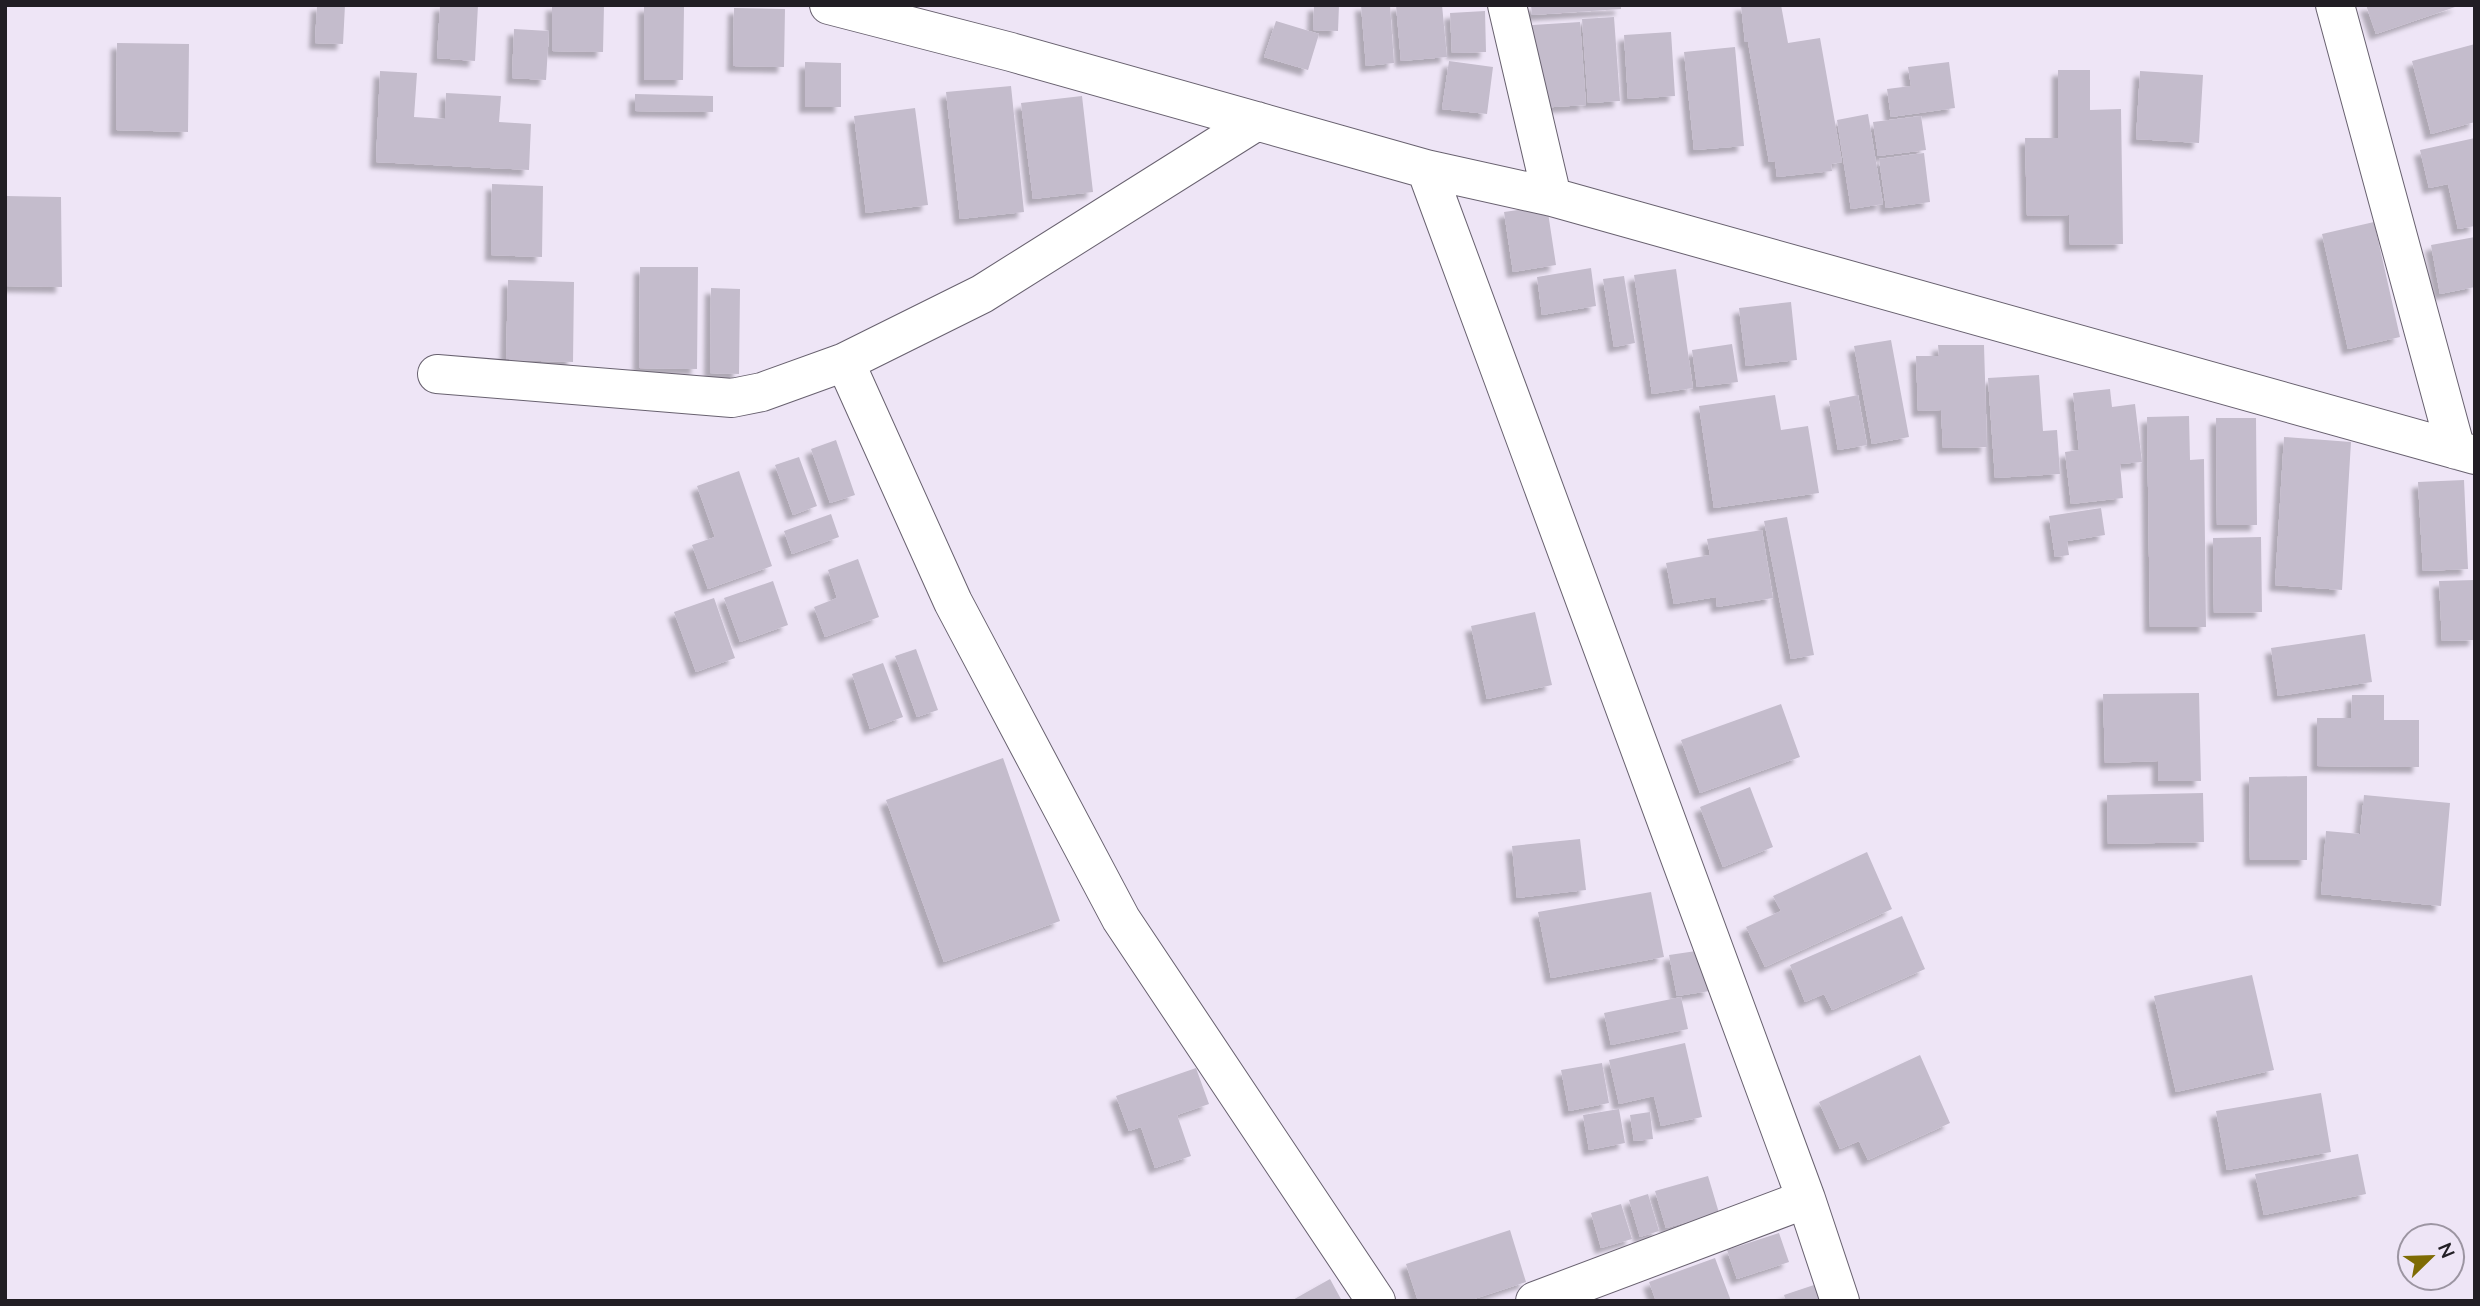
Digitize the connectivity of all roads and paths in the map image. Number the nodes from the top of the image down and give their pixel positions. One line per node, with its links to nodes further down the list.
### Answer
1 (828, 5): 4 (street)
2 (1507, 5): 6 (street)
3 (2335, 5): 9 (street)
4 (1257, 121): 5 (street); 7 (street)
5 (1426, 169): 6 (street); 10 (street)
6 (1552, 197): 9 (street)
7 (845, 362): 8 (street); 11 (street)
8 (437, 374)
9 (2466, 453)
10 (1806, 1199): 12 (street); 13 (street)
11 (1376, 1301)
12 (1535, 1301)
13 (1840, 1301)

